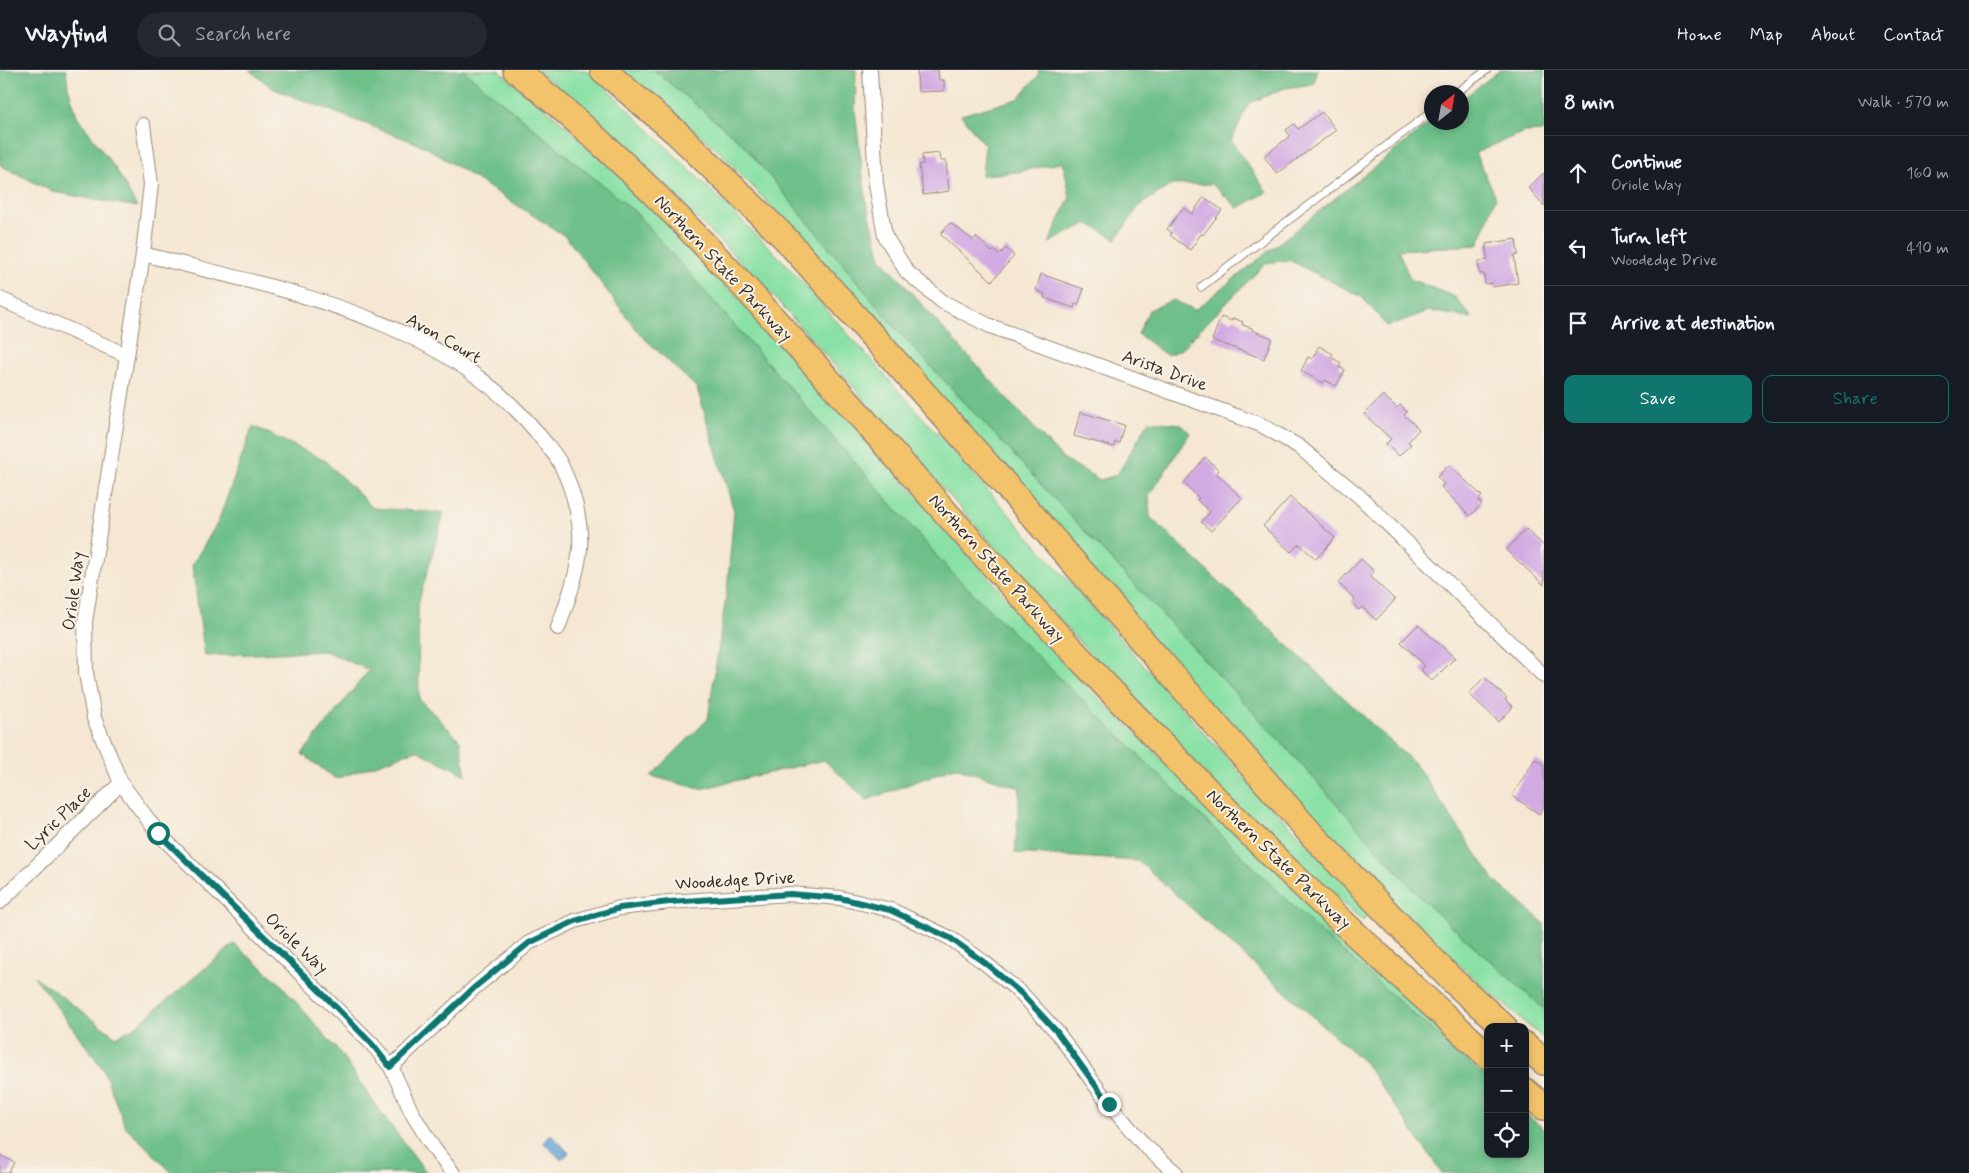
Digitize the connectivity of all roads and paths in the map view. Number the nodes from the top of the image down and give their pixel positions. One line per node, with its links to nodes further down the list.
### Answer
1 (516, 70): 18 (highway, Northern State Parkway)
2 (604, 70): 16 (highway)
3 (870, 70): 13 (street, Arista Drive)
4 (1487, 70): 5 (lane)
5 (1467, 85)
6 (1424, 118): 9 (lane)
7 (144, 125): 8 (street, Oriole Way)
8 (143, 254): 11 (street, Oriole Way); 12 (street, Avon Court)
9 (1201, 287)
10 (0, 299): 11 (street)
11 (126, 355): 14 (street, Oriole Way)
12 (558, 628)
13 (1544, 676)
14 (121, 783): 15 (street, Lyric Place); 20 (street, Oriole Way)
15 (0, 902)
16 (1500, 1023)
17 (1529, 1049): 19 (highway)
18 (1484, 1052)
19 (1544, 1062)
20 (390, 1067): 23 (street, Oriole Way); 24 (street, Woodedge Drive)
21 (1529, 1094): 22 (highway)
22 (1544, 1107)
23 (453, 1173)
24 (1176, 1173)

